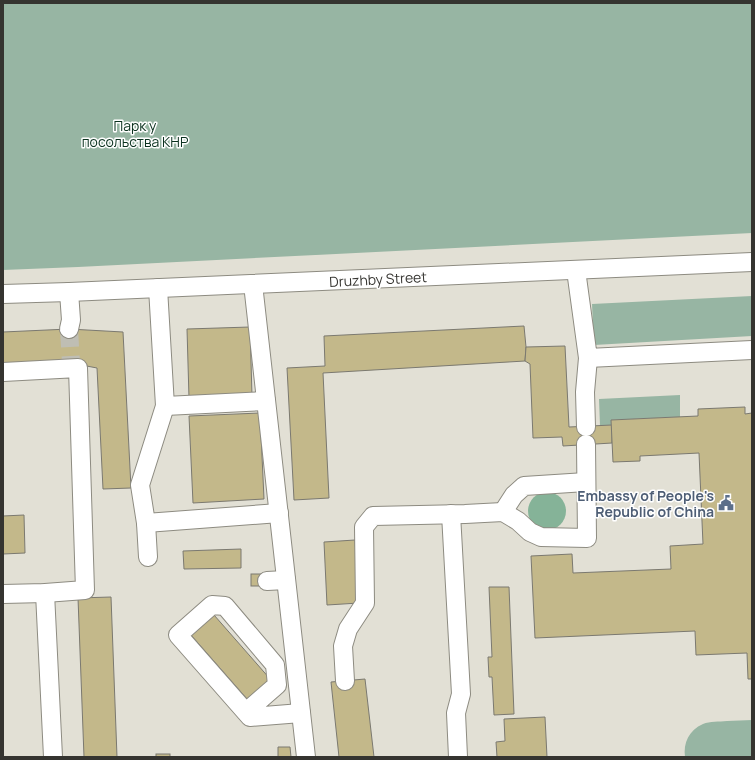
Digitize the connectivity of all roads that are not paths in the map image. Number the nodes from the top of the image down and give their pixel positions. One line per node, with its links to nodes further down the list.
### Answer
1 (752, 262): 2 (street, Druzhby Street)
2 (576, 270): 3 (street, Druzhby Street); 9 (street)
3 (253, 284): 4 (street, Druzhby Street); 11 (street)
4 (158, 288): 5 (street, Druzhby Street); 12 (street)
5 (69, 292): 6 (street, Druzhby Street); 7 (street)
6 (3, 294)
7 (69, 329)
8 (752, 350): 9 (street)
9 (588, 358): 13 (street)
10 (3, 372): 23 (street)
11 (266, 400): 12 (street); 17 (street)
12 (165, 406): 19 (street)
13 (586, 426)
14 (586, 444): 15 (street)
15 (586, 482): 16 (street); 16 (street)
16 (503, 512): 18 (street)
17 (279, 513): 19 (street); 21 (street)
18 (451, 514): 25 (street); 30 (street)
19 (146, 523): 20 (street)
20 (148, 557)
21 (286, 580): 22 (street); 27 (street)
22 (267, 581)
23 (45, 593): 24 (street); 28 (street)
24 (3, 594)
25 (344, 681)
26 (246, 712): 26 (street); 27 (street)
27 (301, 713): 29 (street)
28 (53, 757)
29 (306, 757)
30 (458, 757)

